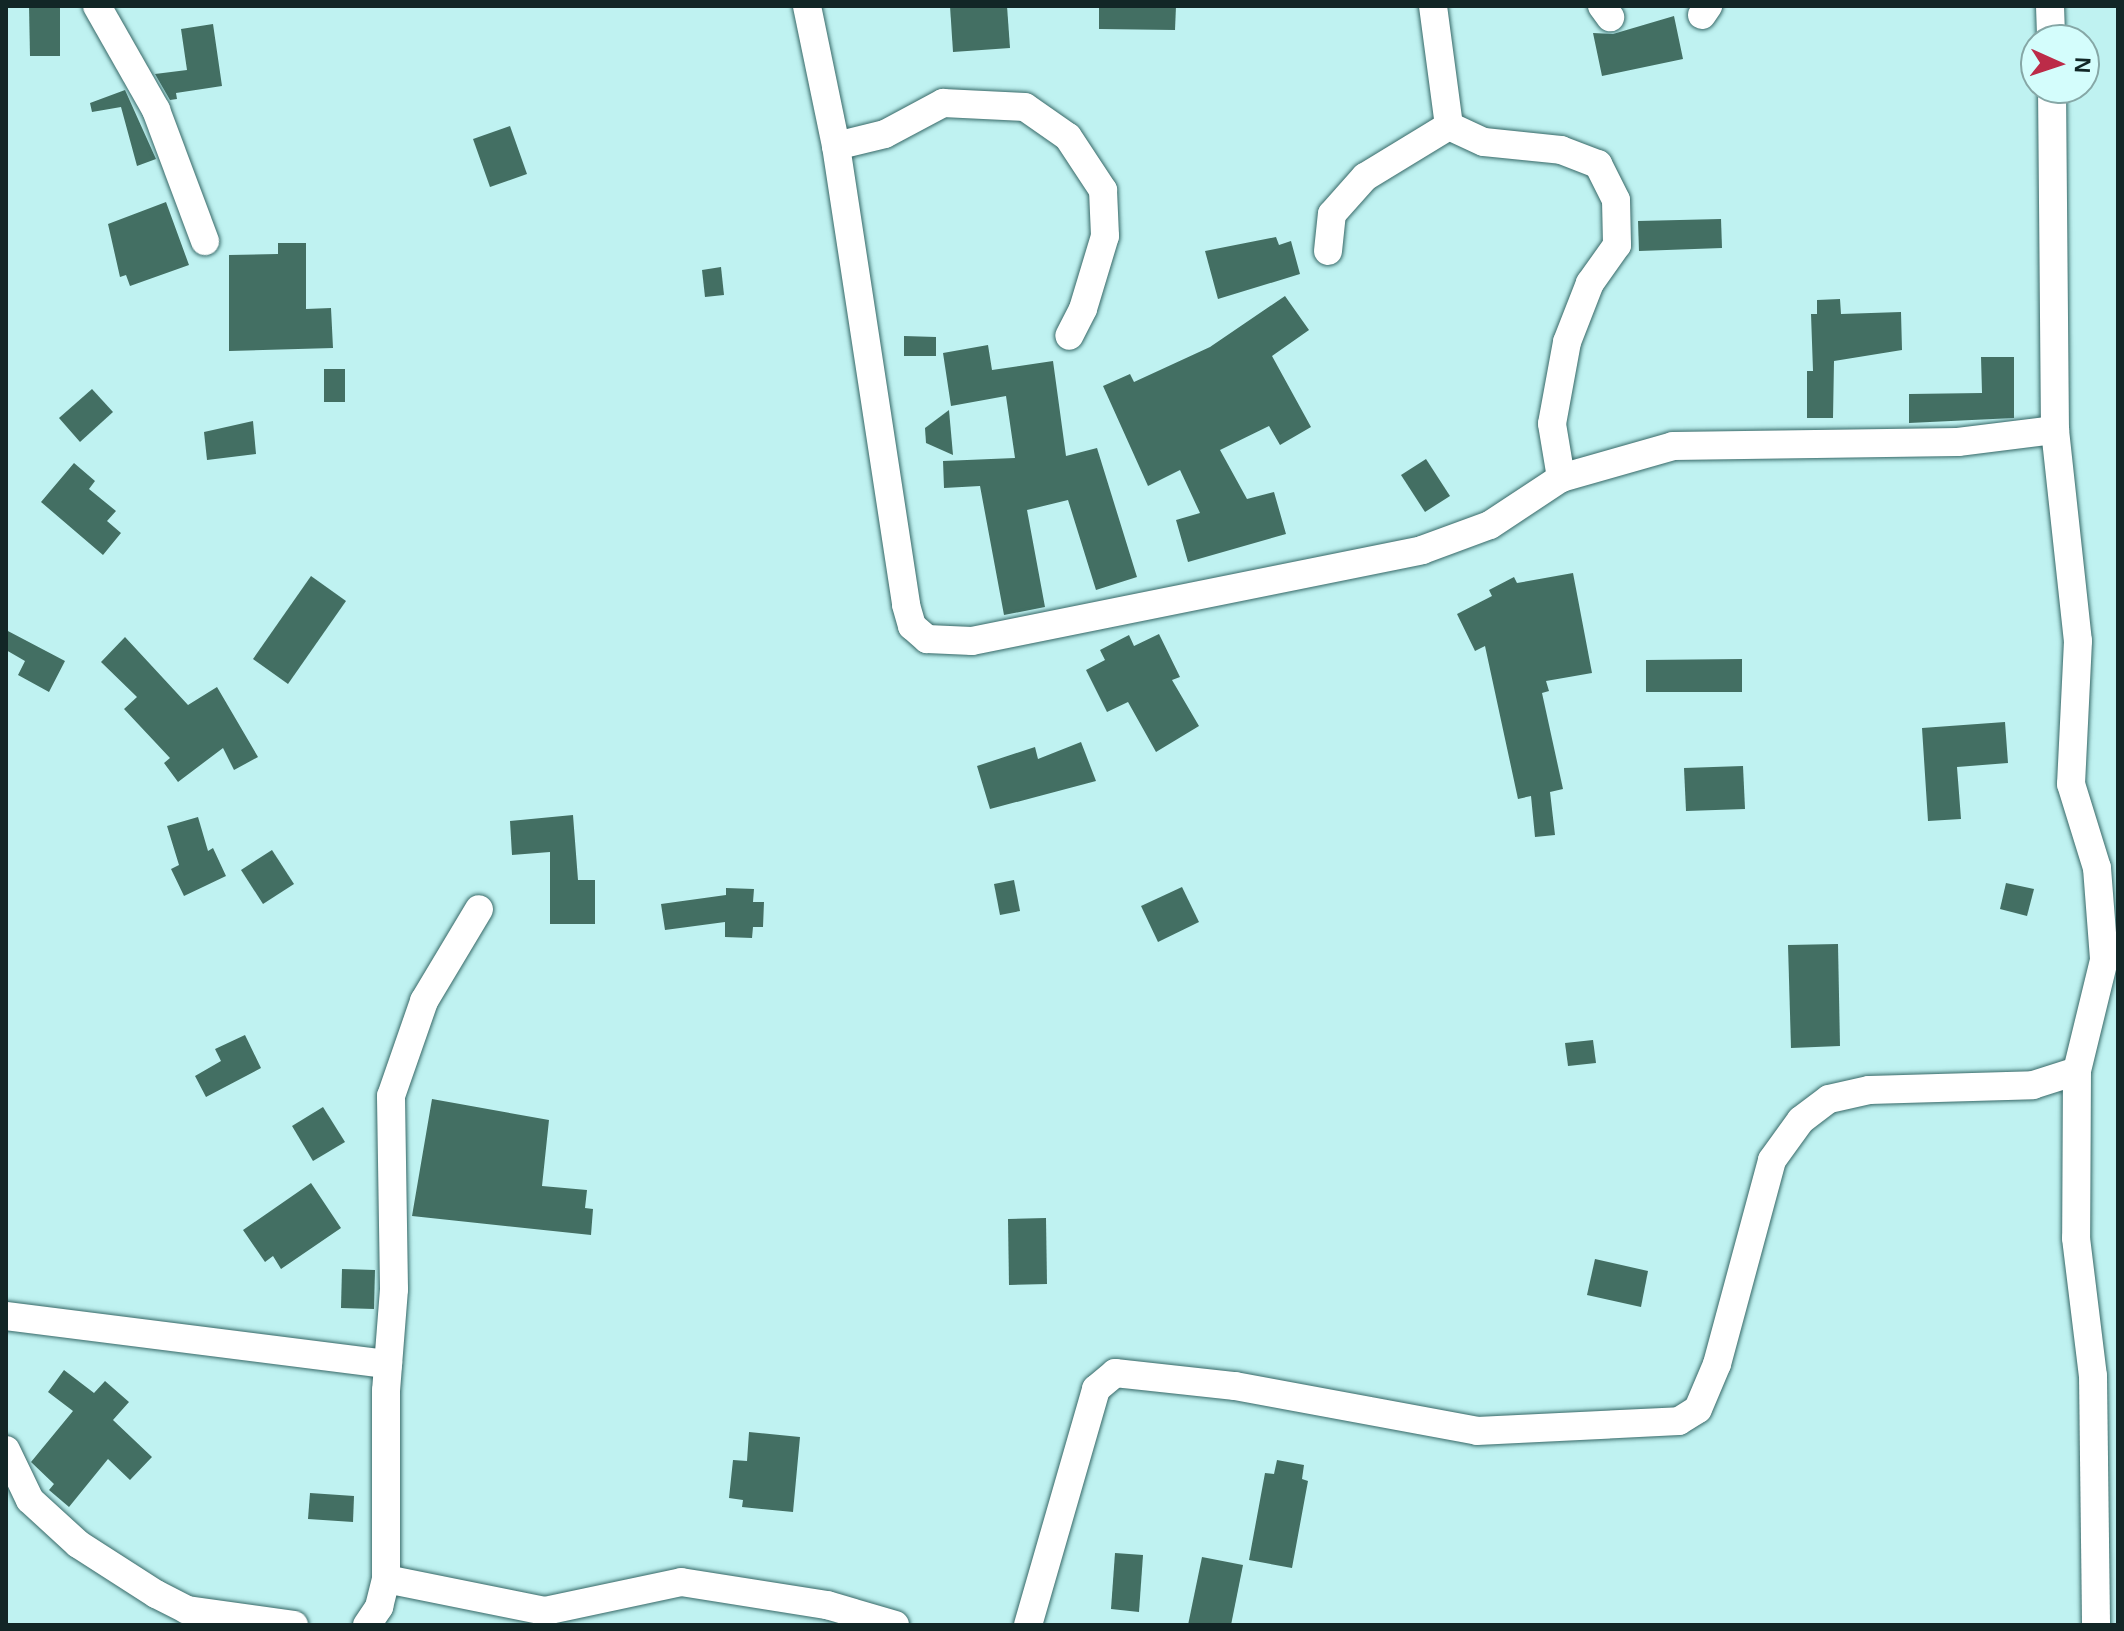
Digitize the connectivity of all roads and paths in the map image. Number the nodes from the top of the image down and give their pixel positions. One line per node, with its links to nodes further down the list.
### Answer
1 (97, 6): 7 (street)
2 (807, 6): 6 (street)
3 (1433, 6): 5 (street)
4 (2052, 104): 10 (street)
5 (1449, 126): 8 (street); 11 (street)
6 (836, 146): 9 (street); 11 (street)
7 (205, 241)
8 (1328, 251)
9 (1069, 336)
10 (2055, 430): 11 (street); 13 (street)
11 (1561, 478)
12 (479, 909): 15 (street)
13 (2077, 1071): 23 (street); 24 (street)
14 (6, 1316): 15 (street)
15 (388, 1364): 17 (street)
16 (6, 1450): 19 (street)
17 (386, 1579): 18 (street); 21 (street)
18 (827, 1615): 22 (street)
19 (181, 1617): 20 (street)
20 (294, 1625)
21 (367, 1625)
22 (895, 1625)
23 (1028, 1625)
24 (2096, 1625)

